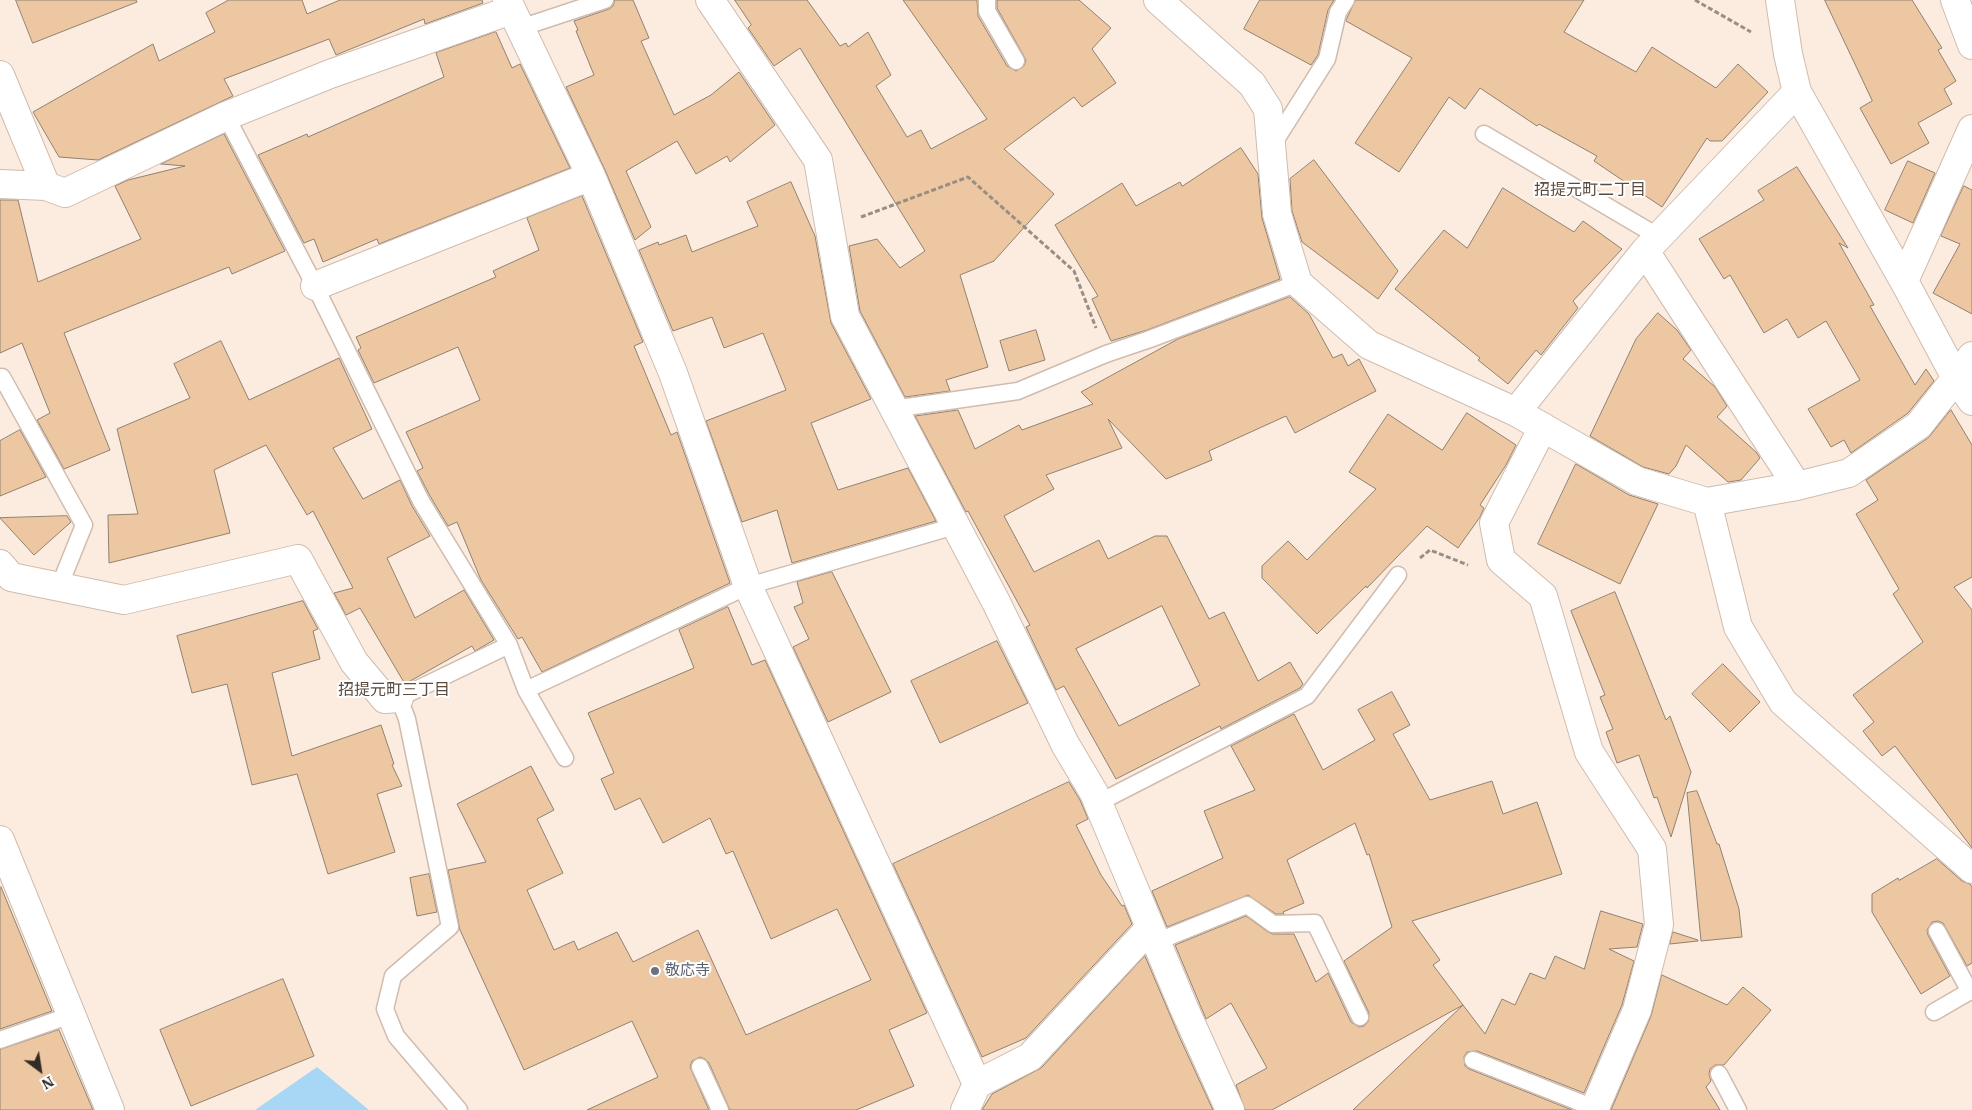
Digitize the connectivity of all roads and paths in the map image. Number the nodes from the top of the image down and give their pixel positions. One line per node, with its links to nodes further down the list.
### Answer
1 (605, 0): 9 (lane)
2 (710, 0): 22 (street)
3 (987, 0): 12 (lane)
4 (1158, 0): 18 (street)
5 (1346, 0): 18 (lane)
6 (1695, 0): 11 (path)
7 (1780, 0): 11 (street)
8 (1958, 1): 10 (street)
9 (512, 13): 15 (street); 19 (street)
10 (1972, 44)
11 (1788, 54): 14 (street)
12 (1016, 61)
13 (0, 75): 21 (street)
14 (1797, 92): 23 (street); 24 (street)
15 (226, 116): 21 (street); 26 (lane)
16 (1972, 128): 24 (street)
17 (1484, 134): 23 (lane)
18 (1271, 148): 25 (street)
19 (591, 176): 26 (street); 40 (street)
20 (0, 184): 21 (street)
21 (46, 186)
22 (830, 229): 27 (path); 31 (street)
23 (1652, 244): 32 (street); 34 (street)
24 (1904, 281): 28 (street)
25 (1298, 283): 27 (lane); 32 (street)
26 (315, 286): 42 (lane)
27 (1106, 354): 31 (lane)
28 (1964, 367): 30 (street); 34 (street)
29 (2, 377): 41 (lane)
30 (1972, 401)
31 (893, 409): 36 (street)
32 (1516, 412): 33 (street)
33 (1543, 427): 35 (street); 37 (street)
34 (1797, 486): 35 (street)
35 (1708, 502): 48 (street)
36 (955, 526): 40 (lane); 46 (street)
37 (1501, 560): 39 (path); 60 (street)
38 (0, 564): 41 (street)
39 (1398, 576): 46 (lane)
40 (748, 586): 43 (lane); 59 (street)
41 (59, 587): 44 (street)
42 (509, 644): 43 (lane); 44 (lane)
43 (526, 690): 45 (lane)
44 (399, 698): 62 (lane)
45 (565, 758)
46 (1098, 803): 50 (street)
47 (0, 840): 53 (street)
48 (1972, 869)
49 (1937, 931): 51 (lane)
50 (1153, 935): 54 (lane); 59 (street); 65 (street)
51 (1971, 991): 52 (lane)
52 (1934, 1012)
53 (71, 1015): 55 (lane); 61 (street)
54 (1360, 1017)
55 (0, 1040)
56 (1473, 1060): 60 (lane)
57 (700, 1067): 63 (lane)
58 (1719, 1074): 66 (lane)
59 (977, 1084): 64 (street)
60 (1594, 1109)
61 (110, 1110)
62 (459, 1110)
63 (720, 1110)
64 (965, 1110)
65 (1230, 1110)
66 (1738, 1110)

